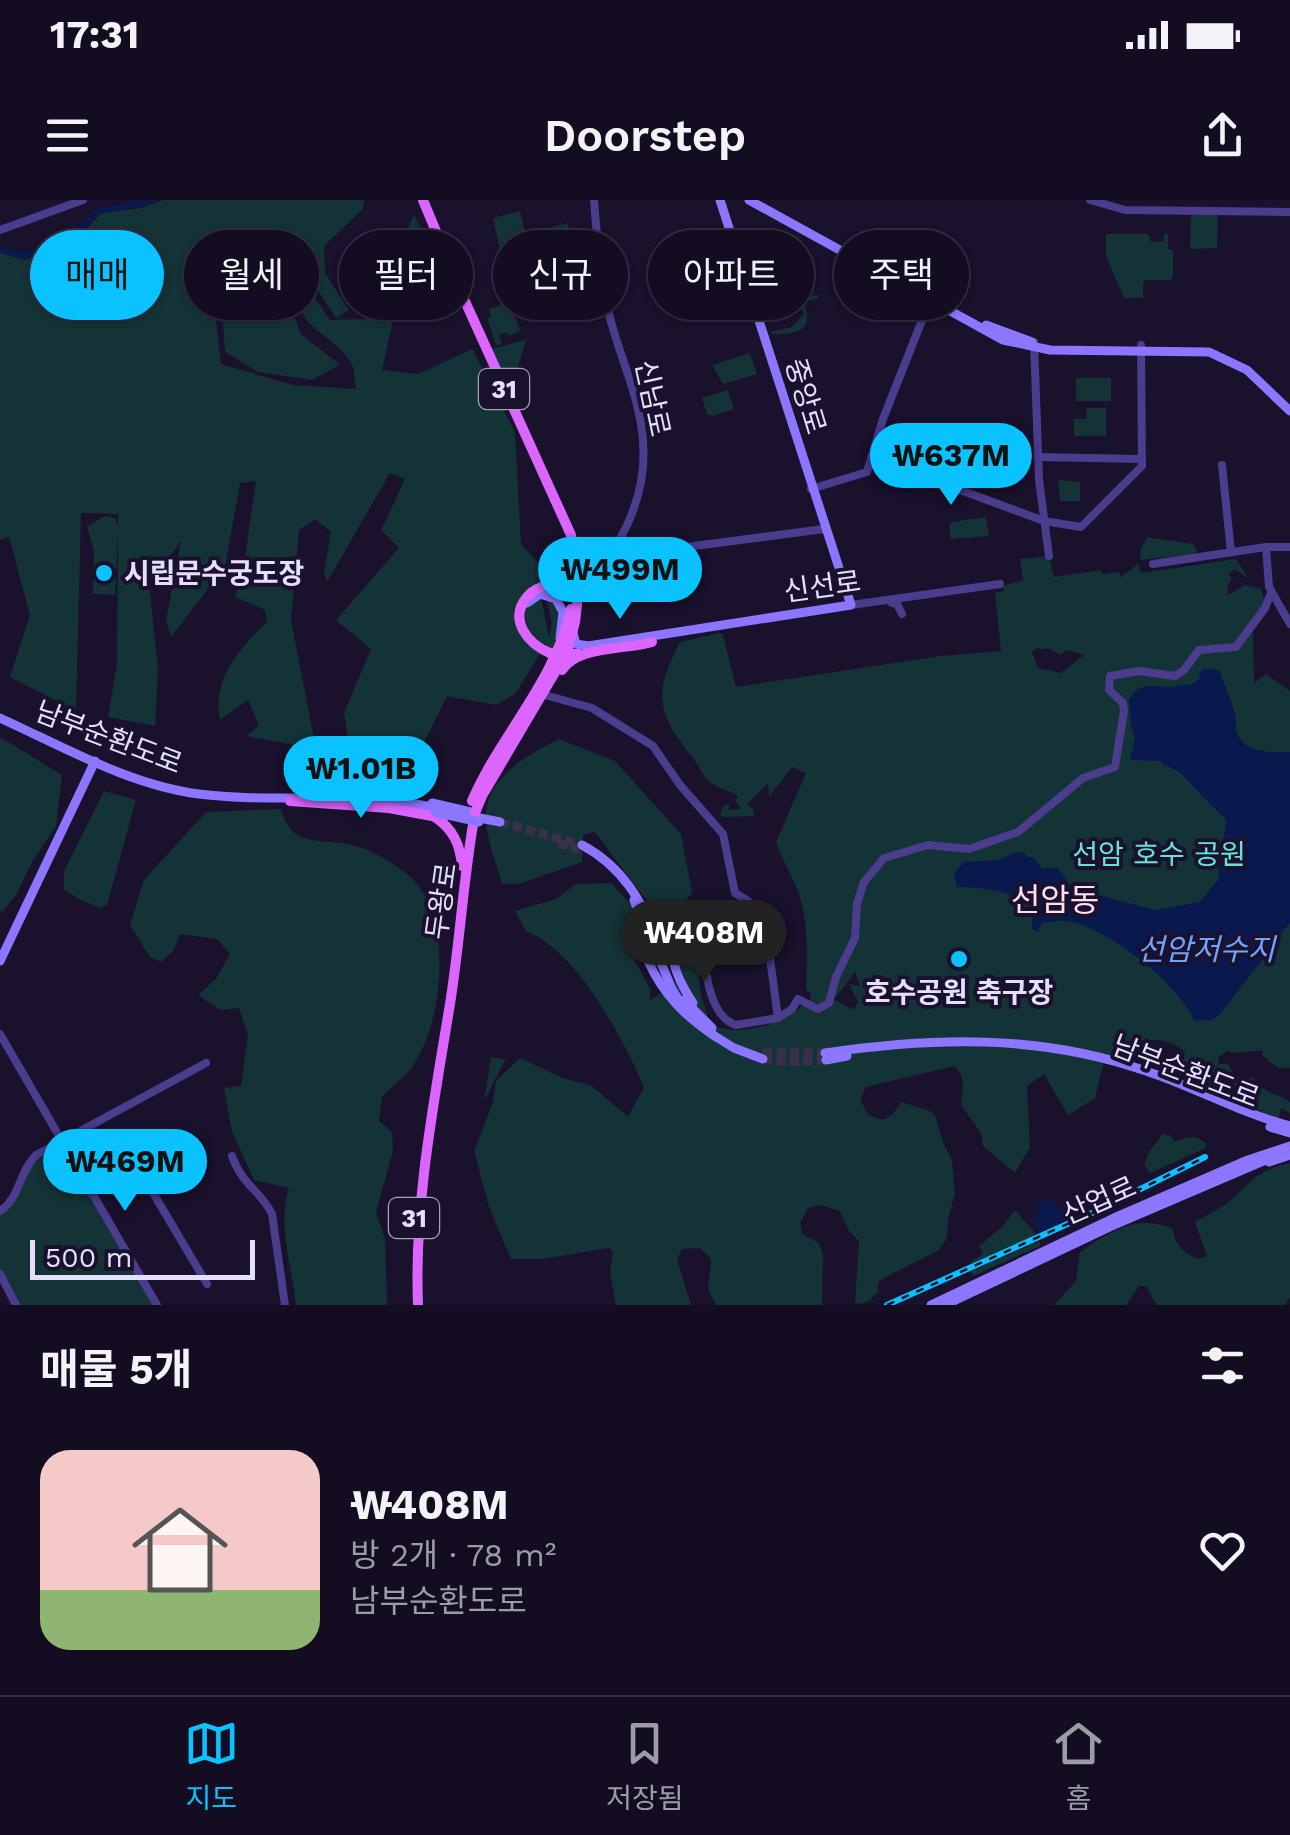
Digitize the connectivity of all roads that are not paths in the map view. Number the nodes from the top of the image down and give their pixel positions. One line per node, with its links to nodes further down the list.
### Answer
1 (50, 200): 9 (street)
2 (83, 200): 9 (street)
3 (420, 200): 32 (main road); 35 (main road, 두왕로 / 31)
4 (594, 200): 27 (street, 신남로)
5 (720, 200): 24 (main road, 중앙로)
6 (749, 200): 13 (main road)
7 (760, 200): 12 (main road)
8 (1090, 200): 10 (street)
9 (56, 211): 11 (street)
10 (1290, 212)
11 (0, 230)
12 (834, 242)
13 (834, 245)
14 (922, 320): 21 (street)
15 (969, 320): 16 (main road)
16 (1031, 345): 17 (main road); 20 (street)
17 (1142, 348): 18 (main road); 19 (main road); 22 (street)
18 (1286, 397)
19 (1290, 411)
20 (1034, 454): 22 (street); 25 (street); 25 (street)
21 (871, 457): 24 (street); 25 (street)
22 (1141, 460): 25 (street)
23 (1223, 465): 30 (street)
24 (812, 489): 26 (main road, 중앙로)
25 (1042, 520): 31 (street)
26 (824, 529): 27 (street); 38 (main road, 중앙로)
27 (618, 545): 35 (street, 신남로)
28 (1266, 547): 29 (street); 30 (street); 36 (street)
29 (1290, 547)
30 (1232, 552): 33 (street)
31 (1049, 556)
32 (572, 561): 43 (main road, 두왕로); 43 (main road)
33 (1153, 564)
34 (1000, 584): 37 (street, 신선로)
35 (579, 587): 41 (main road, 두왕로 / 31)
36 (1271, 592): 40 (street); 60 (street)
37 (896, 601): 38 (street, 신선로); 39 (street, 신선로)
38 (851, 607): 42 (main road, 신선로)
39 (902, 614)
40 (1290, 624)
41 (573, 630): 42 (main road, 신선로); 44 (main road, 두왕로 / 31)
42 (652, 640): 43 (main road, bridge); 44 (main road)
43 (554, 649): 43 (main road); 45 (main road, 두왕로)
44 (554, 677): 45 (main road, 두왕로 / 31)
45 (540, 694): 48 (main road, 두왕로); 52 (main road, 두왕로 / 31); 60 (street)
46 (0, 720): 47 (main road, 남부순환도로)
47 (94, 763): 49 (main road, 남부순환도로); 59 (main road)
48 (478, 787): 51 (main road); 52 (main road, 두왕로)
49 (290, 799): 50 (main road); 51 (main road, 남부순환도로)
50 (434, 812): 51 (main road); 52 (main road, bridge); 54 (main road)
51 (449, 813): 52 (main road)
52 (474, 819): 53 (main road); 54 (main road, 두왕로 / 31); 78 (main road, 두왕로 / 31)
53 (499, 825)
54 (462, 866): 78 (main road, 두왕로 / 31)
55 (620, 874): 57 (main road); 58 (main road); 58 (main road)
56 (701, 922): 57 (main road); 60 (street)
57 (676, 937): 58 (main road); 61 (main road)
58 (657, 950): 61 (main road); 61 (main road)
59 (0, 960)
60 (778, 1018)
61 (714, 1033): 63 (main road)
62 (0, 1034): 68 (street)
63 (763, 1055)
64 (826, 1056): 66 (main road, 남부순환도로)
65 (206, 1063): 68 (street)
66 (1174, 1083): 67 (main road, 남부순환도로); 67 (main road, 남부순환도로, bridge)
67 (1288, 1128)
68 (62, 1141): 71 (street); 72 (street)
69 (1290, 1151): 79 (main road, 산업로); 80 (main road, 산업로)
70 (232, 1156): 77 (street)
71 (92, 1192): 74 (street); 76 (street)
72 (0, 1211)
73 (0, 1274): 75 (street)
74 (207, 1284)
75 (16, 1305)
76 (156, 1305)
77 (285, 1305)
78 (416, 1305)
79 (931, 1305)
80 (945, 1305)

